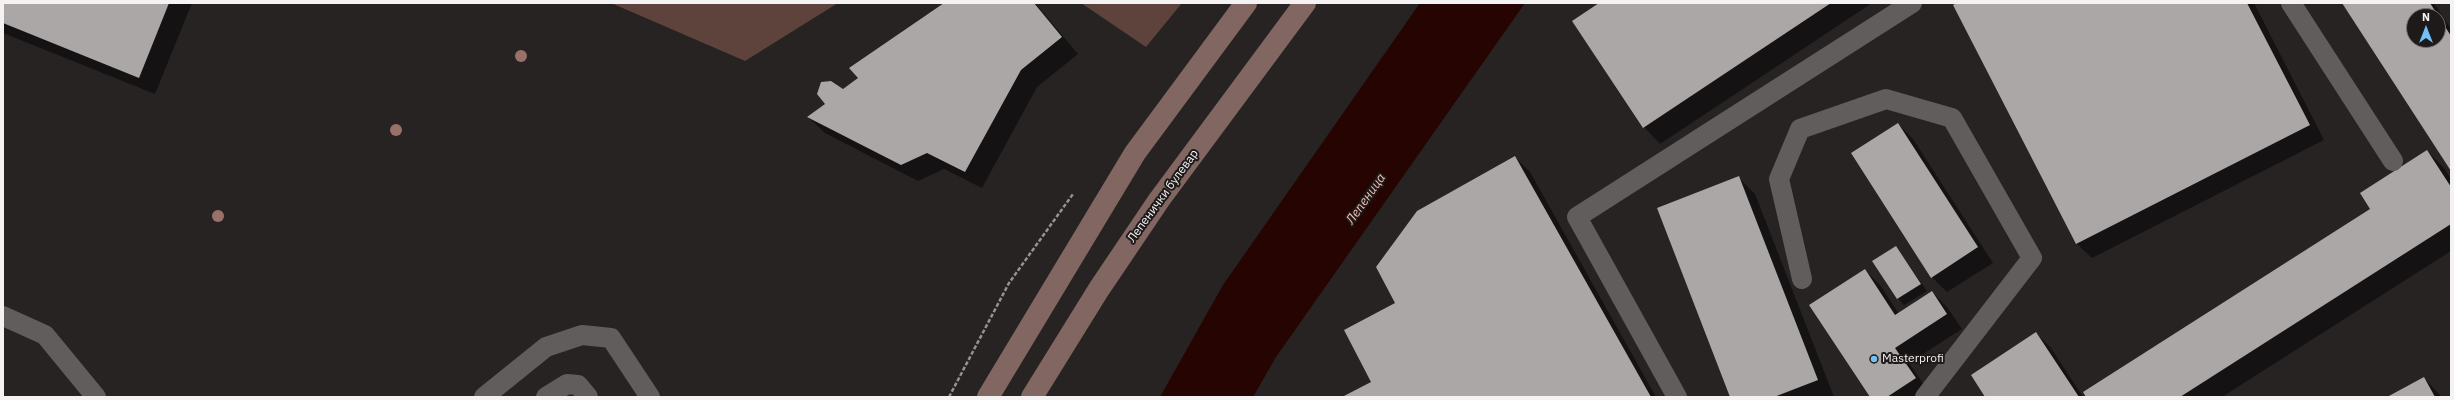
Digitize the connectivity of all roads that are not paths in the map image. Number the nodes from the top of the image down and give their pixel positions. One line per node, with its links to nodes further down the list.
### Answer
1 (1246, 3): 13 (main road)
2 (1305, 3): 14 (main road, Лепенички булевар)
3 (1912, 3): 15 (lane)
4 (2292, 3): 5 (lane)
5 (2393, 160)
6 (1802, 278): 16 (lane)
7 (3, 316): 8 (lane)
8 (96, 397)
9 (484, 397): 12 (lane)
10 (546, 397): 11 (lane)
11 (588, 397)
12 (650, 397)
13 (988, 397)
14 (1032, 397)
15 (1677, 397)
16 (1924, 397)

